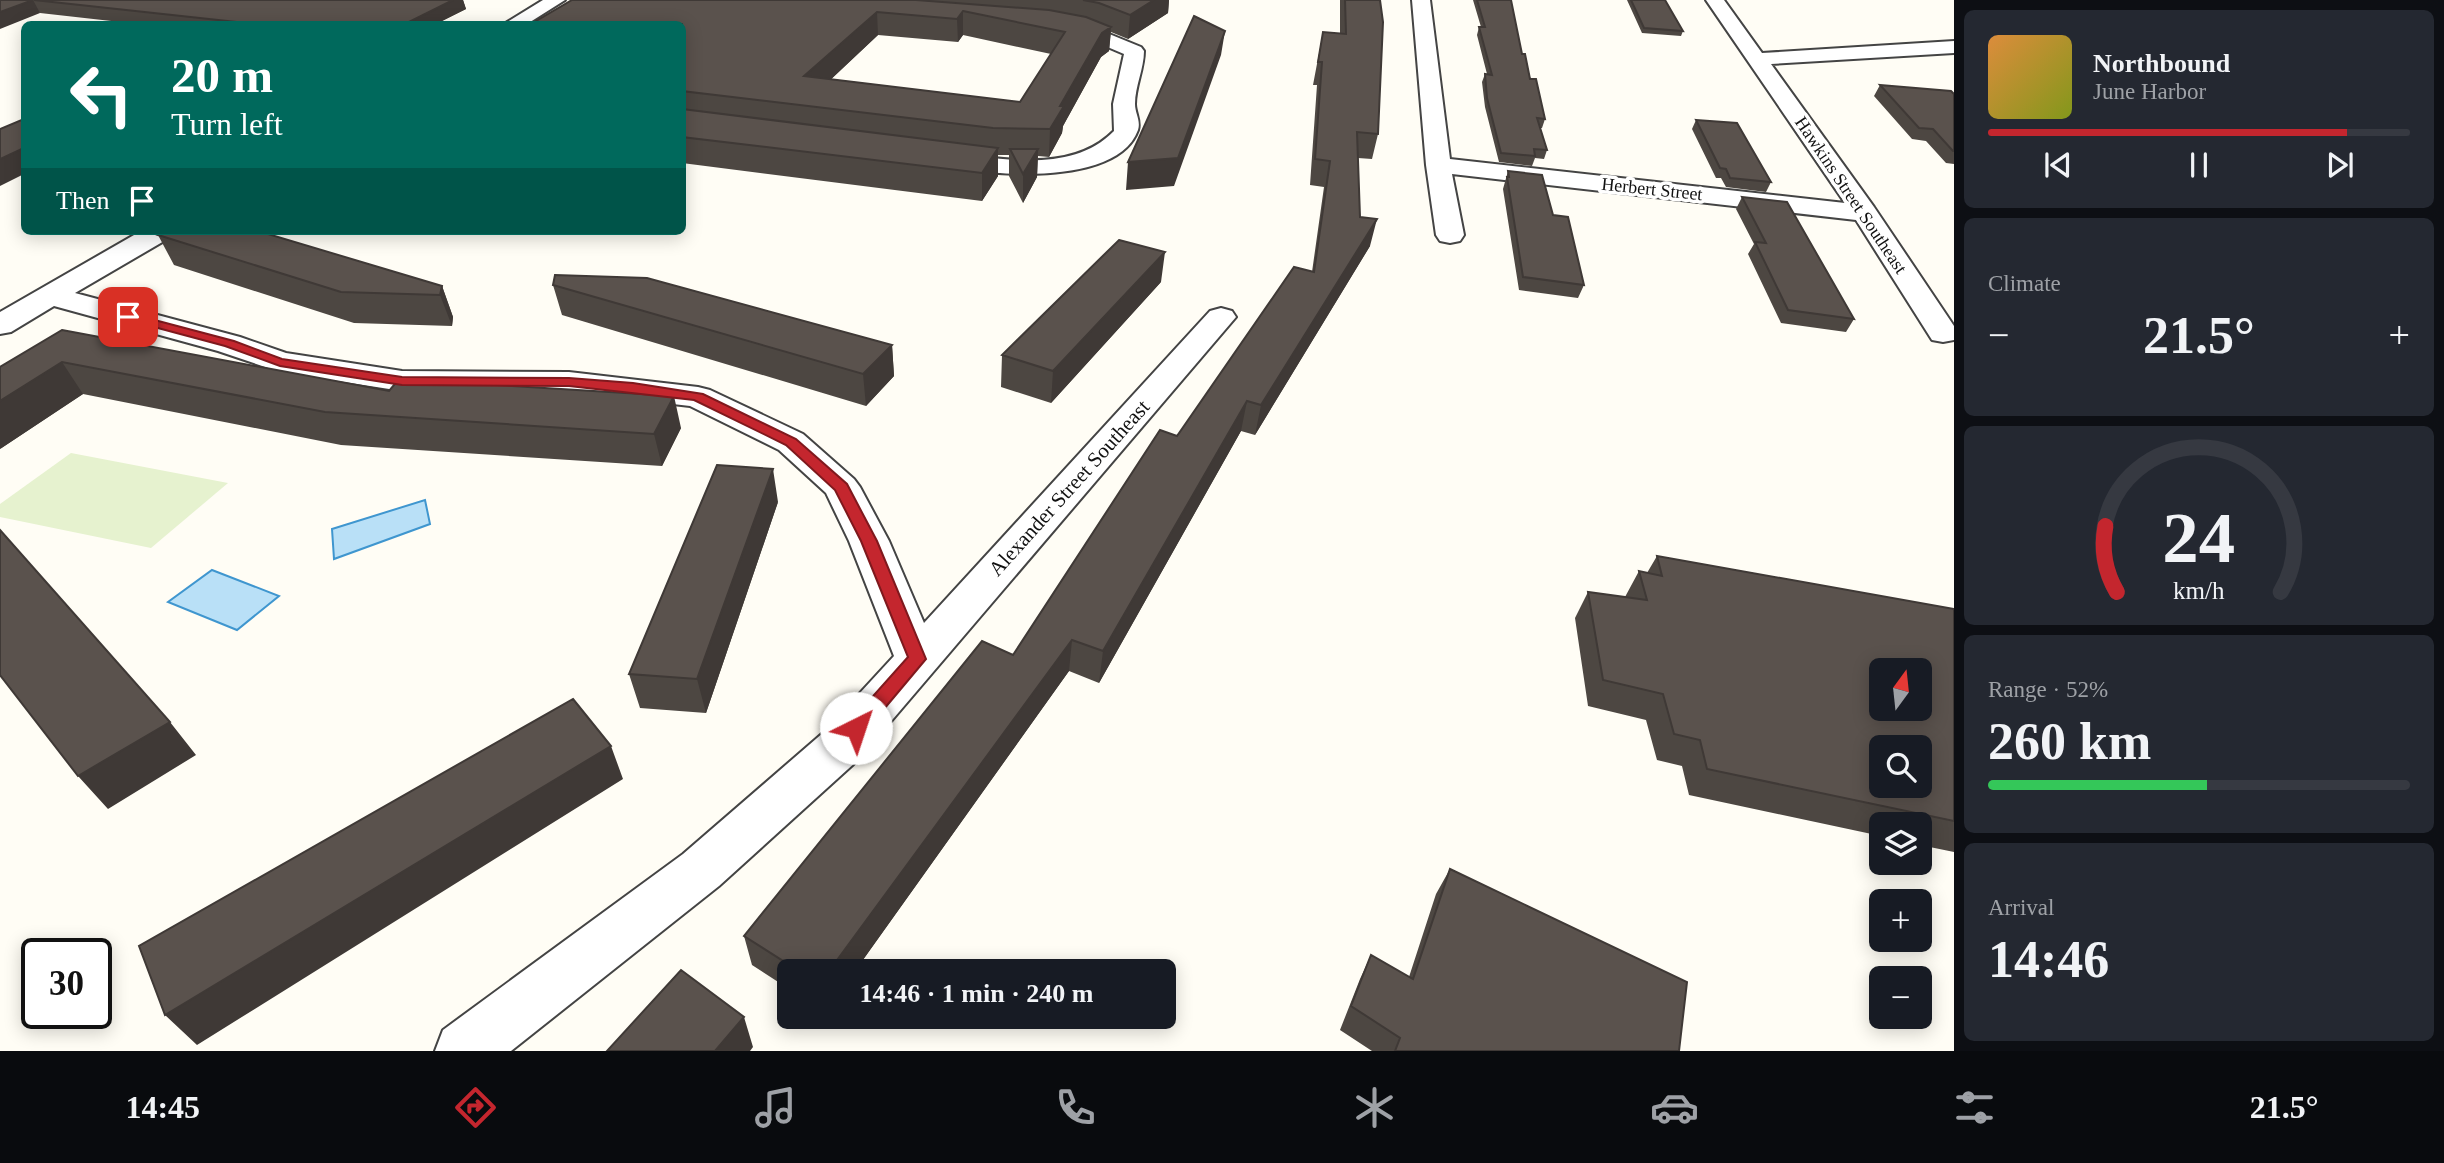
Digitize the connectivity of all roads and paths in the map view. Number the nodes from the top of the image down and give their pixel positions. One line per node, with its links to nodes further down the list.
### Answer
1 (556, 0): 4 (street)
2 (1421, 0): 9 (street)
3 (1715, 0): 7 (street, Hawkins Street Southeast)
4 (519, 21)
5 (1034, 24): 8 (street)
6 (1954, 47): 7 (street)
7 (1758, 59): 10 (street, Hawkins Street Southeast)
8 (927, 156)
9 (1438, 165): 10 (street, Herbert Street); 12 (street)
10 (1865, 213): 16 (street, Hawkins Street Southeast)
11 (155, 235): 13 (street)
12 (1450, 235)
13 (51, 296): 15 (street); 17 (street)
14 (1221, 317): 17 (street, Alexander Street Southeast)
15 (0, 325)
16 (1943, 333)
17 (917, 659): 18 (street, Alexander Street Southeast)
18 (464, 1051)

